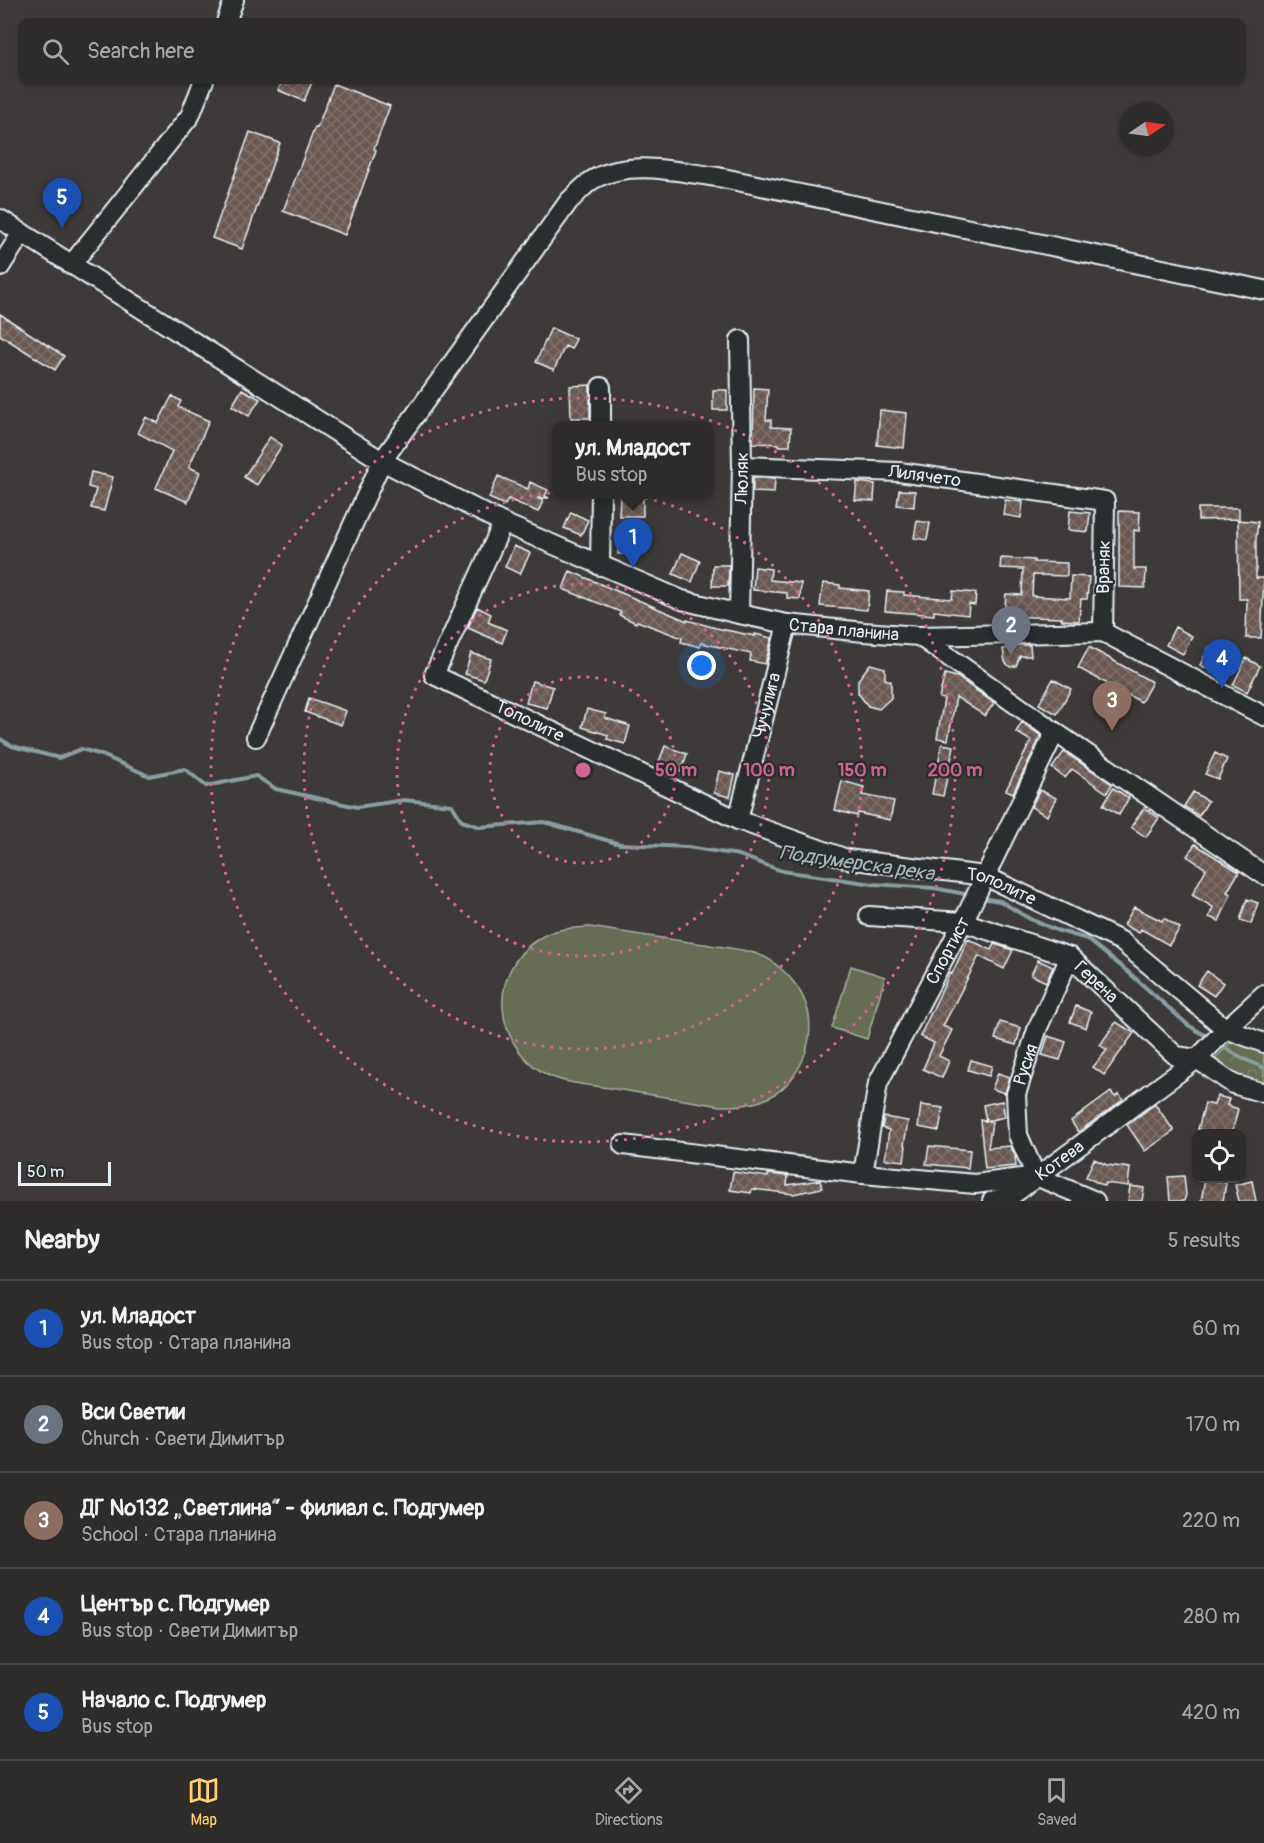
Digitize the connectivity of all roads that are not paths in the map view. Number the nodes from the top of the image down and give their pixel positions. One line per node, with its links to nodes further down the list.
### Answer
1 (234, 0): 2 (street)
2 (227, 18)
3 (202, 84): 6 (street)
4 (0, 219): 5 (street, Стара планина)
5 (22, 233): 6 (street, Стара планина); 7 (street)
6 (71, 265): 12 (street, Стара планина)
7 (0, 267)
8 (1264, 290): 12 (street)
9 (740, 340): 13 (street, Люляк)
10 (601, 387): 11 (street)
11 (601, 421)
12 (382, 461): 16 (street, Стара планина); 24 (street)
13 (742, 466): 15 (street, Лилячето); 18 (street, Люляк)
14 (601, 499): 17 (street)
15 (1105, 501): 20 (street, Враняк)
16 (503, 524): 17 (street, Стара планина); 25 (street, Тополите)
17 (600, 566): 18 (street, Стара планина)
18 (739, 614): 19 (street, Стара планина)
19 (787, 624): 21 (street, Стара планина); 25 (street, Чучулига)
20 (1102, 632): 21 (street); 22 (street)
21 (919, 636): 23 (street, Стара планина)
22 (1264, 716)
23 (1054, 732): 26 (street, Стара планина); 27 (street, Спортист)
24 (256, 737)
25 (738, 820): 27 (street, Тополите)
26 (1264, 875)
27 (978, 890): 29 (street, Спортист); 32 (street, Тополите)
28 (869, 916): 29 (street, Герена)
29 (963, 922): 30 (street, Герена); 37 (street, Спортист)
30 (1070, 957): 34 (street, Герена); 38 (street, Русия)
31 (1264, 994): 32 (street, Котева)
32 (1222, 1034): 33 (street, Тополите); 34 (street, Котева)
33 (1264, 1043)
34 (1200, 1056): 35 (street, Герена); 38 (street, Котева)
35 (1264, 1093)
36 (623, 1145): 37 (street, Котева)
37 (862, 1174): 38 (street, Котева)
38 (1036, 1176): 39 (street); 40 (street)
39 (992, 1201)
40 (1095, 1201)

